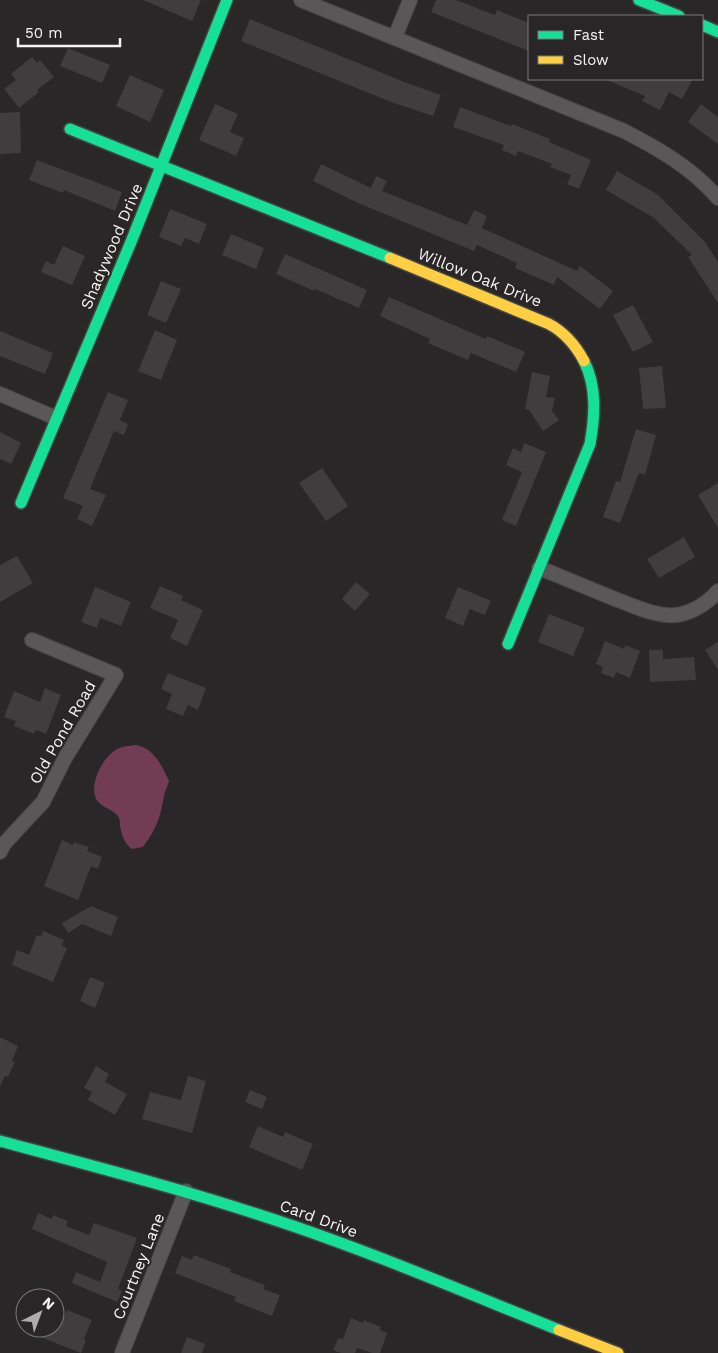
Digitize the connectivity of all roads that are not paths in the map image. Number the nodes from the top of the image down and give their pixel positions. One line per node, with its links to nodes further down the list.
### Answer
1 (227, 0): 10 (street, Shadywood Drive)
2 (301, 0): 8 (street)
3 (410, 0): 8 (street)
4 (638, 0): 5 (street)
5 (676, 15)
6 (703, 26): 7 (street)
7 (718, 32)
8 (395, 37): 11 (street)
9 (70, 129): 10 (street, Willow Oak Drive)
10 (162, 167): 13 (street, Shadywood Drive); 15 (street, Willow Oak Drive)
11 (718, 198)
12 (0, 394): 13 (street)
13 (56, 418): 14 (street, Shadywood Drive)
14 (21, 502)
15 (540, 568): 16 (street); 18 (street, Willow Oak Drive)
16 (718, 591)
17 (32, 640): 19 (street, Old Pond Road)
18 (508, 644)
19 (0, 852)
20 (0, 1141): 21 (street, Card Drive)
21 (186, 1191): 22 (street, Courtney Lane); 23 (street, Card Drive)
22 (122, 1353)
23 (618, 1353)

